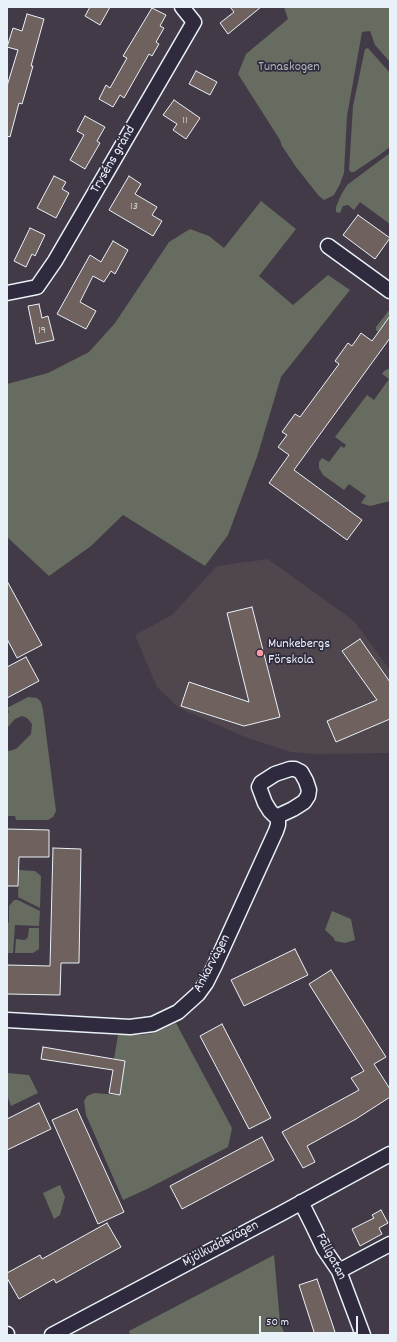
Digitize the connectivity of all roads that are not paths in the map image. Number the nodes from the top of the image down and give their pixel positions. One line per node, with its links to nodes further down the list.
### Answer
1 (182, 7): 4 (street, Tryséns gränd)
2 (328, 246): 3 (street)
3 (390, 291)
4 (7, 293)
5 (278, 816): 6 (street, Ankarvägen)
6 (7, 1020)
7 (390, 1154): 8 (street, Mjölkuddsvägen)
8 (301, 1202): 10 (street, Fallgatan); 11 (street, Mjölkuddsvägen)
9 (390, 1244): 10 (street)
10 (339, 1270): 12 (street, Fallgatan)
11 (52, 1335)
12 (363, 1335)

